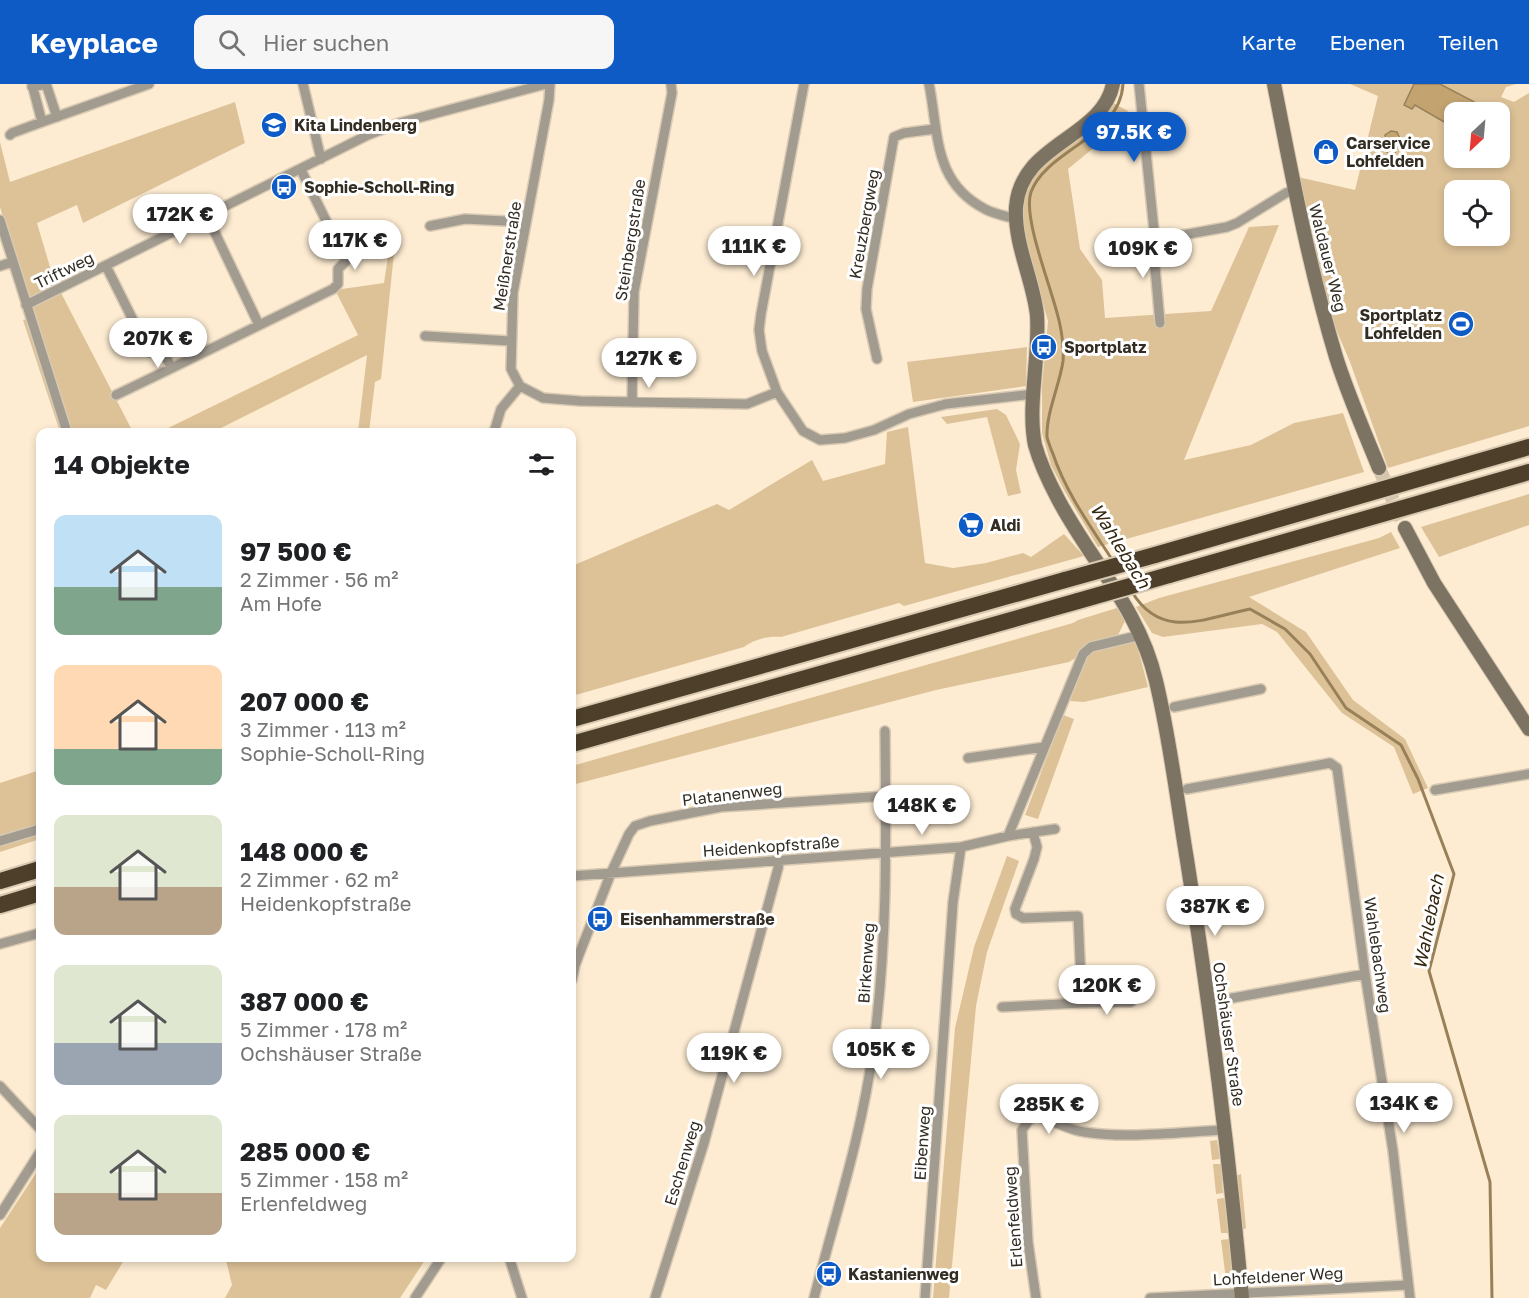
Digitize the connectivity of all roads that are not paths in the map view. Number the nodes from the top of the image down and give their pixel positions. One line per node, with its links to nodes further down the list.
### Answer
1 (149, 84): 11 (street)
2 (303, 84): 15 (street)
3 (548, 84): 15 (street, Triftweg); 21 (street, Meißnerstraße)
4 (671, 84): 38 (street, Steinbergstraße)
5 (804, 84): 35 (street)
6 (929, 84): 13 (street)
7 (1113, 84): 19 (main road, Ochshäuser Straße)
8 (1139, 84): 23 (street)
9 (1274, 84): 17 (main road, Waldauer Weg)
10 (32, 86): 11 (street); 12 (street)
11 (57, 117): 12 (street)
12 (42, 122): 14 (street)
13 (935, 129): 19 (street); 32 (street, Kreuzbergweg)
14 (10, 135)
15 (321, 159): 16 (street, Triftweg)
16 (301, 170): 18 (street, Triftweg); 29 (street)
17 (1294, 190): 23 (street); 42 (main road, Waldauer Weg)
18 (207, 216): 26 (street, Triftweg); 29 (street)
19 (1016, 219): 36 (main road, Ochshäuser Straße)
20 (0, 220): 24 (street)
21 (526, 222): 22 (street); 31 (street, Meißnerstraße)
22 (430, 226)
23 (1155, 240): 28 (street)
24 (12, 262): 25 (street); 27 (street)
25 (0, 266)
26 (106, 266): 27 (street, Triftweg); 33 (street)
27 (26, 305): 39 (street)
28 (1160, 323)
29 (259, 325): 33 (street)
30 (425, 336): 31 (street)
31 (511, 341): 34 (street, Meißnerstraße)
32 (877, 358)
33 (172, 368): 37 (street)
34 (520, 386): 38 (street); 40 (street)
35 (777, 392): 36 (street); 38 (street)
36 (1035, 394): 45 (main road, Ochshäuser Straße)
37 (116, 395)
38 (632, 402)
39 (66, 428)
40 (495, 428)
41 (1529, 447): 48 (highway, bridge)
42 (1380, 468)
43 (1529, 472): 51 (highway, bridge)
44 (1406, 528): 49 (main road)
45 (1141, 635): 52 (street); 82 (main road, Ochshäuser Straße)
46 (1261, 689): 47 (street)
47 (1174, 707)
48 (576, 718)
49 (1529, 729)
50 (885, 731): 57 (street, Birkenweg)
51 (576, 743)
52 (1044, 747): 53 (street); 61 (street)
53 (968, 758)
54 (1529, 774): 56 (street)
55 (1187, 789): 75 (street, Wahlebachweg)
56 (1435, 790)
57 (886, 796): 64 (street, Birkenweg); 67 (street, Platanenweg)
58 (1055, 829): 60 (street, Heidenkopfstraße)
59 (36, 830): 62 (street)
60 (1033, 832): 61 (street, Heidenkopfstraße); 78 (street)
61 (1008, 836): 63 (street, Heidenkopfstraße)
62 (0, 841)
63 (961, 847): 64 (street, Heidenkopfstraße); 93 (street, Eibenweg)
64 (885, 852): 65 (street, Heidenkopfstraße); 92 (street, Birkenweg)
65 (780, 861): 67 (street, Heidenkopfstraße); 91 (street, Eschenweg)
66 (36, 870): 69 (highway)
67 (611, 873): 68 (street, Heidenkopfstraße); 74 (street, Platanenweg)
68 (576, 876)
69 (0, 880)
70 (36, 894): 71 (highway)
71 (0, 905)
72 (36, 934): 73 (street)
73 (0, 944)
74 (576, 962)
75 (1365, 974): 76 (street); 87 (street, Wahlebachweg)
76 (1216, 1001)
77 (1131, 1002): 78 (street)
78 (1082, 1003): 79 (street)
79 (1002, 1007)
80 (0, 1086): 81 (street)
81 (36, 1126)
82 (1225, 1130): 88 (main road, Ochshäuser Straße); 94 (street, Erlenfeldweg)
83 (36, 1158): 84 (street)
84 (0, 1215)
85 (439, 1262): 89 (street)
86 (511, 1262): 90 (street)
87 (1408, 1285): 88 (street, Lohfeldener Weg); 96 (street, Wahlebachweg)
88 (1242, 1295): 95 (street, Lohfeldener Weg)
89 (415, 1298)
90 (522, 1298)
91 (655, 1298)
92 (814, 1298)
93 (925, 1298)
94 (1036, 1298)
95 (1150, 1298)
96 (1410, 1298)

